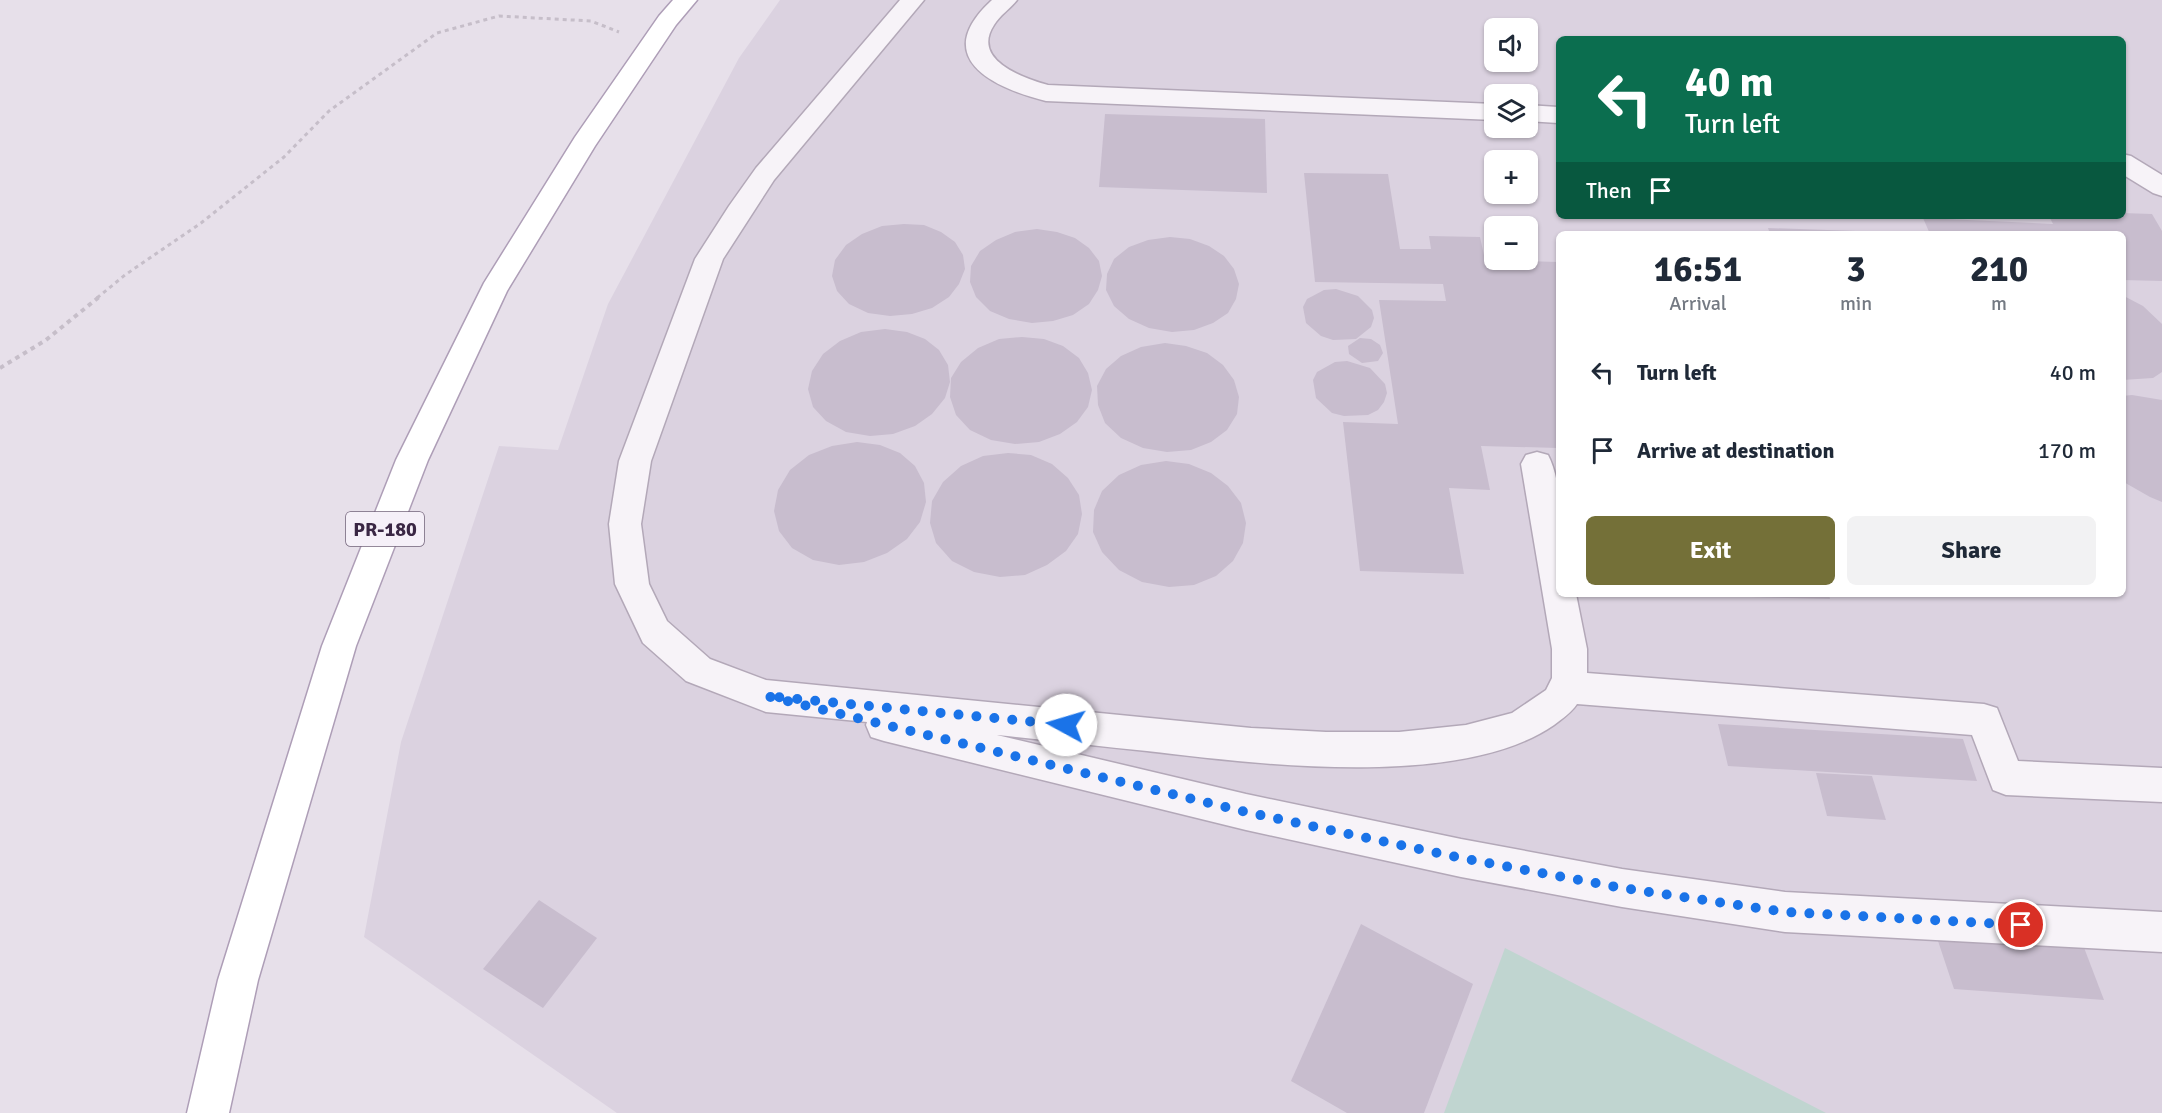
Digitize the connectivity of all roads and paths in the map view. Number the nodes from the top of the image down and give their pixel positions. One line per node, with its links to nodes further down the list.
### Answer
1 (685, 0): 4 (main road, PR-180)
2 (912, 0): 15 (lane)
3 (1005, 0): 5 (lane)
4 (644, 55): 10 (path); 18 (main road, PR-180)
5 (1484, 112)
6 (1538, 114): 7 (lane)
7 (1556, 115)
8 (2126, 164): 9 (lane)
9 (2162, 187)
10 (0, 368)
11 (1536, 464): 12 (lane)
12 (1556, 578)
13 (1560, 597): 14 (lane)
14 (1569, 687): 15 (lane); 16 (lane)
15 (766, 696): 17 (lane)
16 (2162, 785)
17 (2162, 932)
18 (208, 1113)

